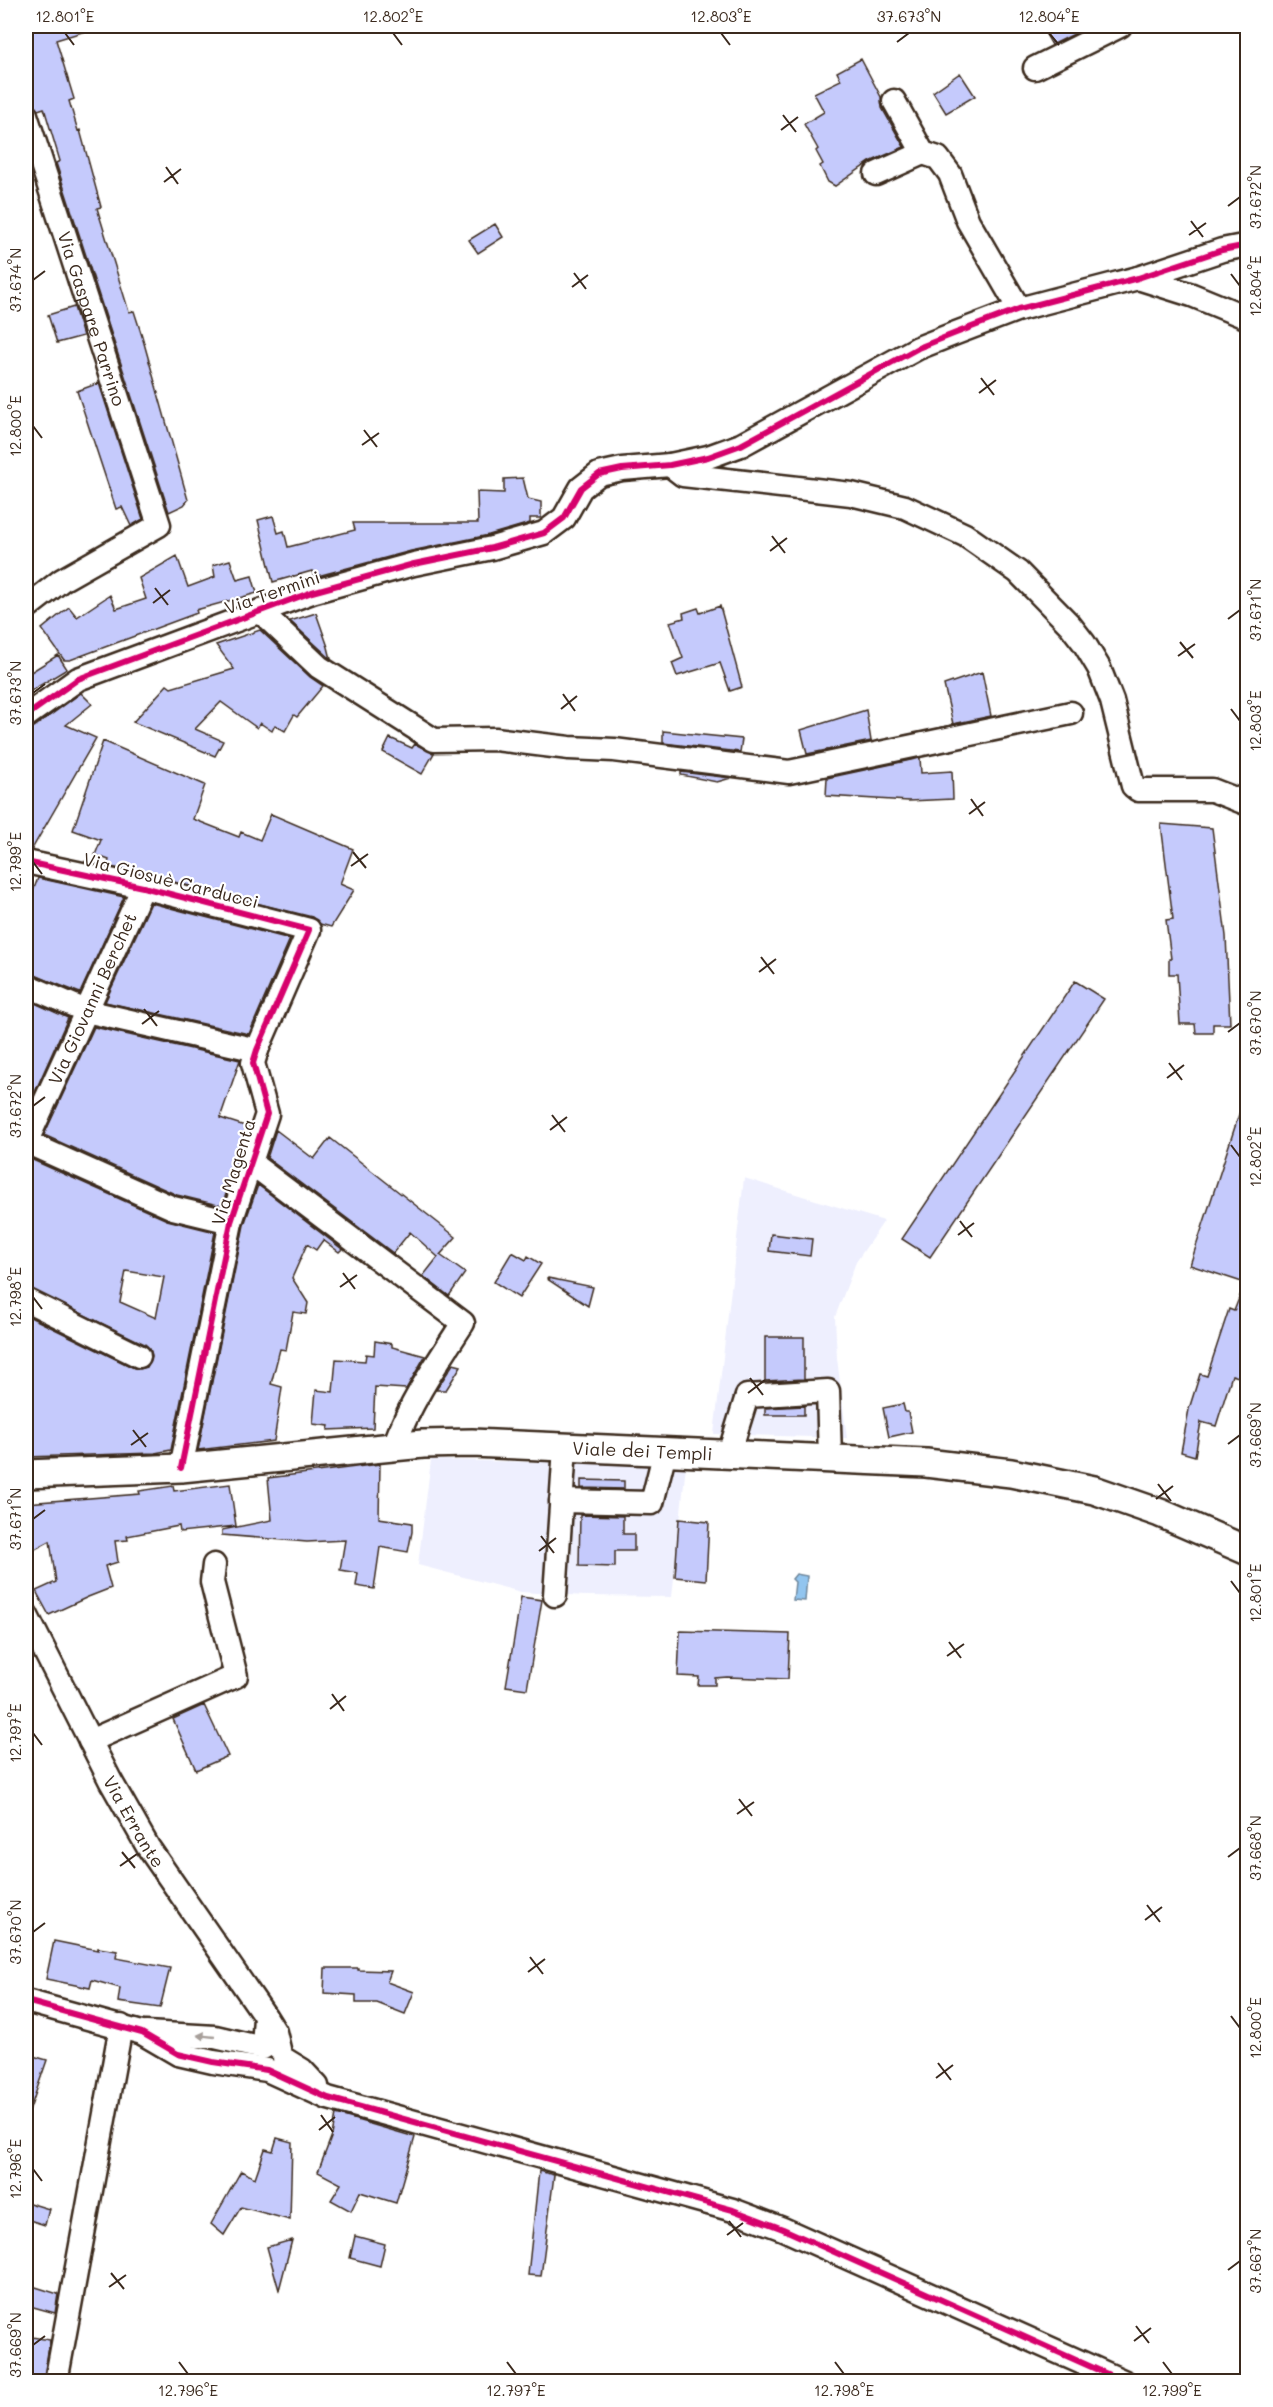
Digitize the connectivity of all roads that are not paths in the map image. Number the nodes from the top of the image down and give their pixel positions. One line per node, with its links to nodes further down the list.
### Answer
1 (1120, 26): 2 (street)
2 (1035, 68)
3 (894, 101): 5 (street)
4 (26, 115): 12 (street, Via Gaspare Parrino)
5 (923, 153): 6 (street); 9 (street)
6 (876, 174)
7 (1248, 245): 8 (street)
8 (1138, 278): 9 (street); 10 (street)
9 (1019, 309): 11 (street)
10 (1248, 318)
11 (670, 465): 13 (street, Via Termini); 16 (street)
12 (26, 609)
13 (260, 611): 14 (street); 15 (street, Via Termini)
14 (1071, 713)
15 (26, 716)
16 (1248, 804)
17 (26, 862): 18 (street, Via Giosuè Carducci)
18 (143, 887): 19 (street, Via Giosuè Carducci); 21 (street, Via Giovanni Berchet)
19 (309, 930): 22 (street, Via Magenta)
20 (26, 985): 21 (street)
21 (86, 1011): 22 (street); 23 (street, Via Giovanni Berchet)
22 (256, 1050): 24 (street, Via Magenta)
23 (26, 1143): 25 (street)
24 (250, 1163): 25 (street, Via Magenta); 28 (street, Via Magenta)
25 (231, 1222): 33 (street, Via Magenta)
26 (26, 1300): 27 (street)
27 (139, 1356)
28 (394, 1446): 29 (main road, Viale dei Templi); 33 (main road, Viale dei Templi)
29 (565, 1447): 30 (main road, Viale dei Templi); 35 (street)
30 (665, 1451): 31 (main road, Viale dei Templi); 35 (street)
31 (729, 1454): 32 (main road, Viale dei Templi); 32 (street)
32 (830, 1458): 36 (main road, Viale dei Templi)
33 (181, 1468): 34 (main road, Viale dei Templi)
34 (26, 1474)
35 (561, 1501): 38 (street)
36 (1248, 1551)
37 (214, 1565): 40 (street)
38 (555, 1594)
39 (26, 1614): 40 (street, Via Errante)
40 (90, 1741): 43 (street, Via Errante)
41 (26, 2001): 42 (street)
42 (132, 2029): 43 (street); 44 (street)
43 (273, 2057): 45 (street)
44 (56, 2382)
45 (1125, 2382)

